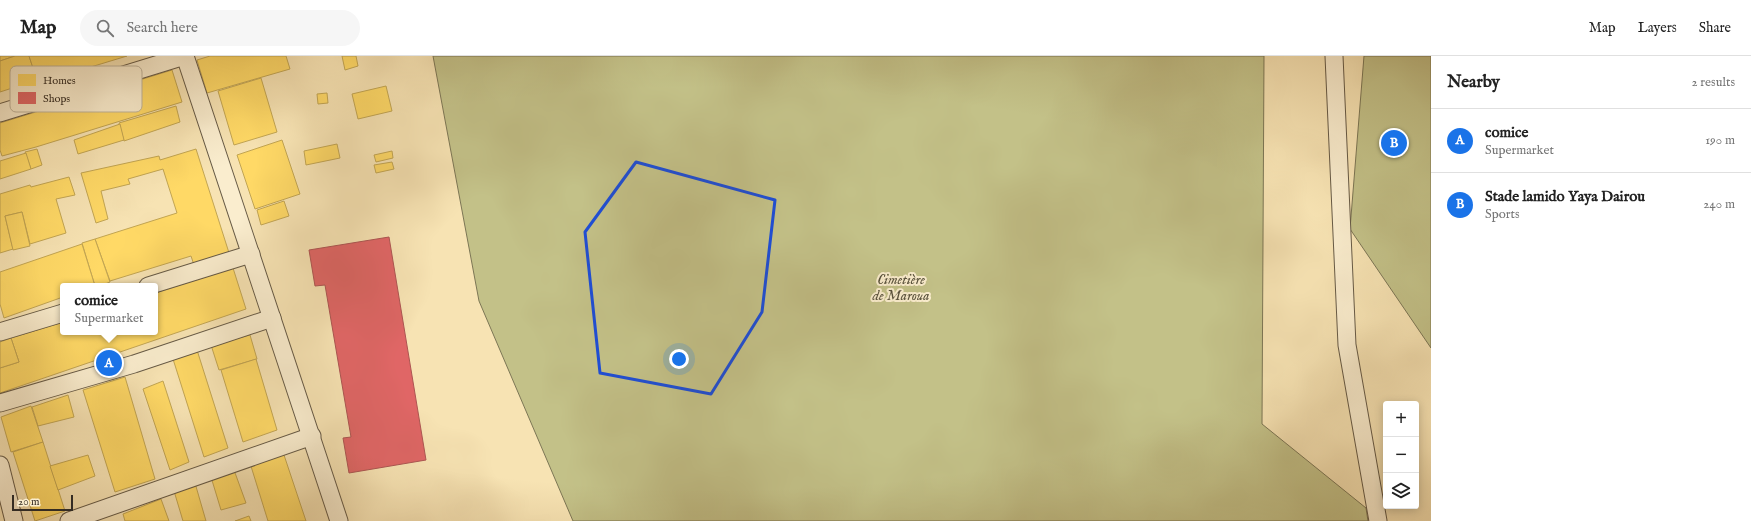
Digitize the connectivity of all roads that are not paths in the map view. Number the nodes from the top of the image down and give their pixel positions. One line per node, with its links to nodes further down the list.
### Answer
1 (185, 56): 3 (street); 6 (street)
2 (1334, 56): 17 (street)
3 (142, 69)
4 (10, 110): 5 (street)
5 (0, 113)
6 (251, 254): 7 (street); 9 (street)
7 (158, 283)
8 (60, 314): 10 (street)
9 (272, 318): 11 (street); 12 (street)
10 (0, 332)
11 (0, 403)
12 (312, 436): 15 (street); 16 (street)
13 (0, 465): 14 (street)
14 (14, 521)
15 (69, 521)
16 (339, 521)
17 (1378, 521)

